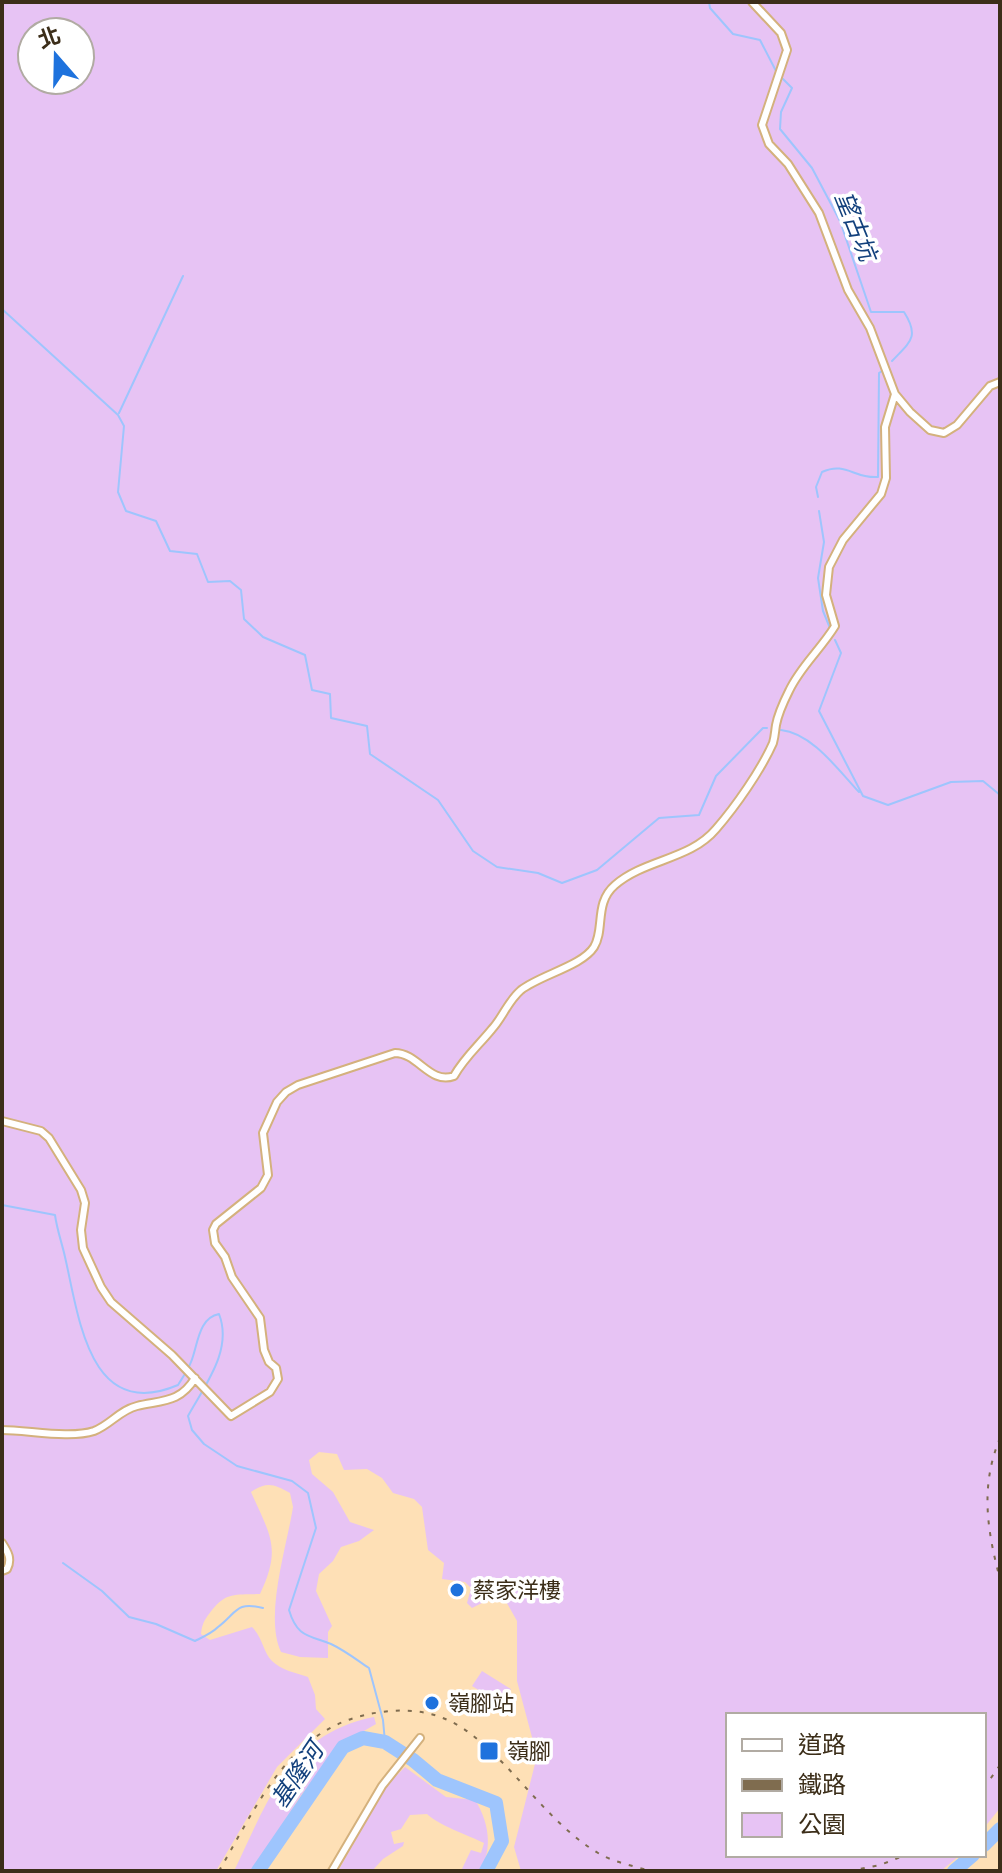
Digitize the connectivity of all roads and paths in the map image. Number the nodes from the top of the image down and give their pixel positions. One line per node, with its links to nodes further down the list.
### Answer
1 (752, 2): 3 (street)
2 (1000, 382): 3 (street)
3 (895, 394): 5 (street)
4 (2, 1121): 5 (street)
5 (195, 1378): 6 (street)
6 (2, 1430)
7 (2, 1543): 8 (street)
8 (2, 1571)
9 (420, 1738): 10 (street)
10 (332, 1871)

